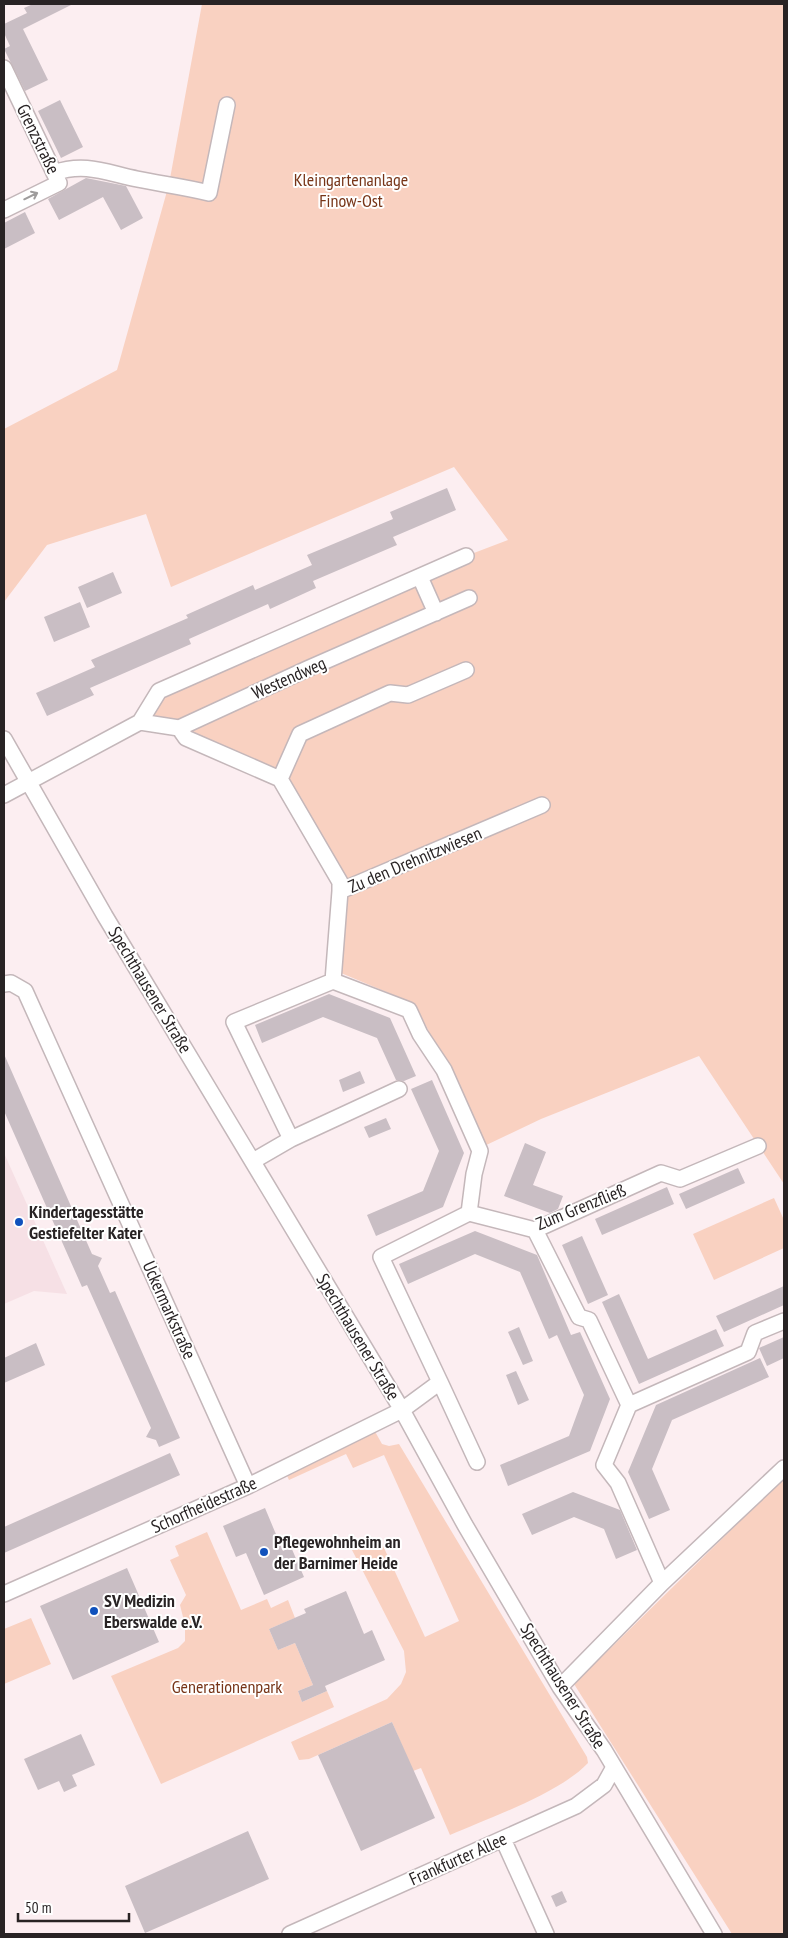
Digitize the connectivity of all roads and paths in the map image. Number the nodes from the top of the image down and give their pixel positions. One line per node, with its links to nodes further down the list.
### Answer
1 (4, 68): 3 (street, Grenzstraße)
2 (228, 105): 3 (street)
3 (57, 178): 4 (street, one-way to 3)
4 (4, 210)
5 (466, 556): 6 (street)
6 (420, 577): 8 (street); 10 (street)
7 (469, 598): 8 (street, Westendweg)
8 (436, 613): 11 (street, Westendweg)
9 (466, 670): 13 (street)
10 (140, 722): 11 (street); 14 (street)
11 (179, 728): 13 (street)
12 (4, 739): 14 (street, Spechthausener Straße)
13 (280, 779): 17 (street)
14 (28, 781): 15 (street); 23 (street, Spechthausener Straße)
15 (4, 795)
16 (542, 805): 17 (street, Zu den Drehnitzwiesen)
17 (340, 891): 18 (street, Zu den Drehnitzwiesen)
18 (333, 981): 21 (street); 24 (street)
19 (4, 984): 32 (street, Uckermarkstraße)
20 (399, 1089): 21 (street)
21 (291, 1138): 23 (street)
22 (758, 1146): 25 (street, Zum Grenzfließ)
23 (253, 1161): 29 (street, Spechthausener Straße)
24 (470, 1214): 25 (street, Zum Grenzfließ); 27 (street)
25 (535, 1230): 28 (street)
26 (784, 1321): 28 (street)
27 (440, 1382): 29 (street); 30 (street)
28 (629, 1405): 33 (street)
29 (402, 1410): 32 (street, Schorfheidestraße); 35 (street, Spechthausener Straße)
30 (477, 1462)
31 (784, 1468): 33 (street)
32 (248, 1486): 34 (street, Schorfheidestraße)
33 (662, 1583): 35 (street)
34 (4, 1594)
35 (560, 1687): 36 (street, Spechthausener Straße)
36 (614, 1767): 37 (street, Frankfurter Allee); 40 (street, Spechthausener Straße)
37 (502, 1839): 38 (street, Frankfurter Allee); 39 (street)
38 (290, 1934)
39 (546, 1934)
40 (714, 1934)

